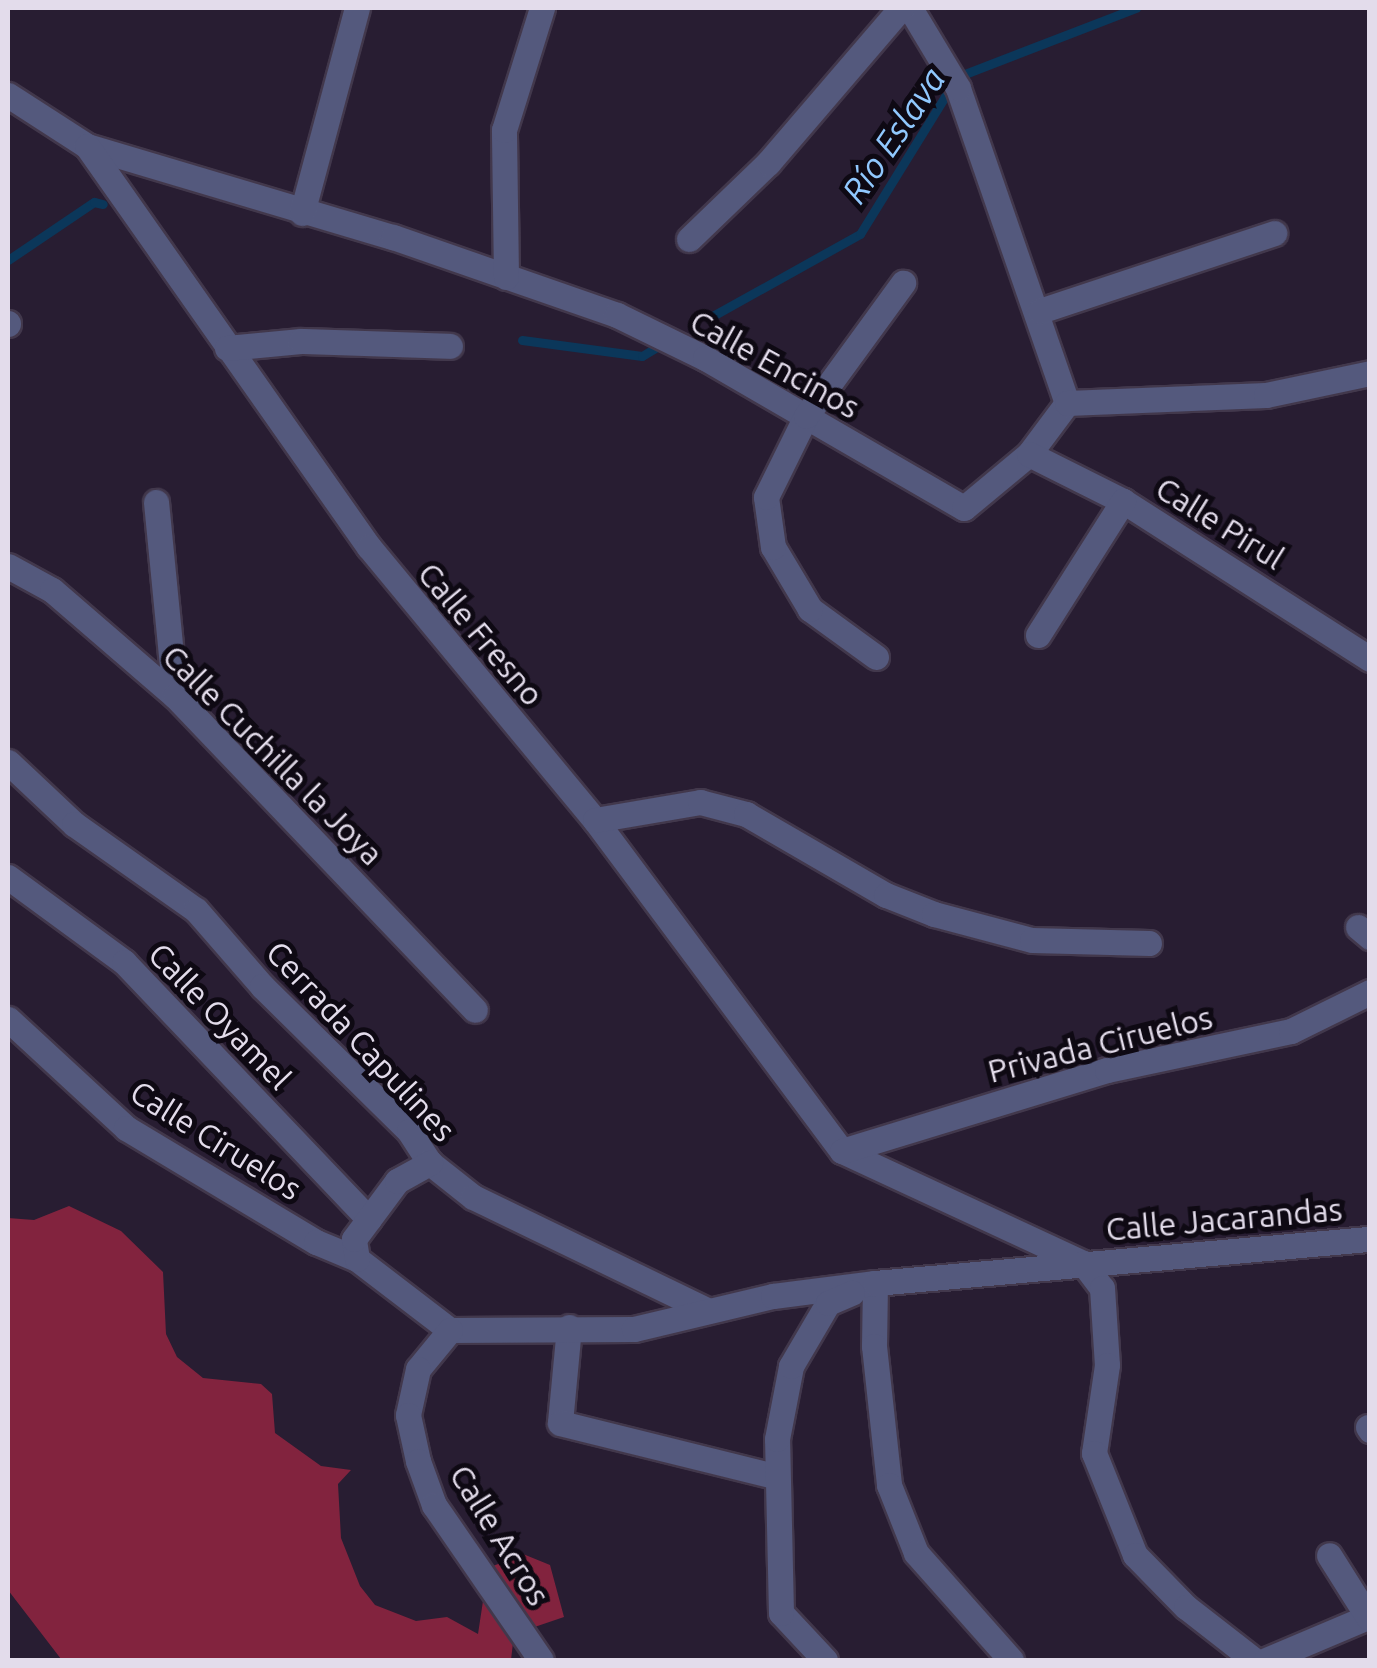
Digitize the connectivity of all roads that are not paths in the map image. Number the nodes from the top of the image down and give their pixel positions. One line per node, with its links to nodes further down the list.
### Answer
1 (356, 8): 7 (street)
2 (542, 8): 10 (street)
3 (901, 8): 9 (street)
4 (910, 8): 12 (street)
5 (8, 95): 6 (street, Calle Encinos)
6 (87, 146): 7 (street, Calle Encinos); 14 (street, Calle Fresno)
7 (302, 213): 10 (street, Calle Encinos)
8 (1274, 234): 12 (street)
9 (690, 238)
10 (506, 277): 17 (street, Calle Encinos)
11 (903, 283): 17 (street)
12 (1040, 311): 16 (street)
13 (450, 346): 14 (street)
14 (227, 348): 27 (street, Calle Fresno)
15 (1370, 373): 16 (street)
16 (1067, 403): 18 (street, Calle Encinos)
17 (806, 416): 18 (street, Calle Encinos); 23 (street)
18 (1029, 454): 19 (street, Calle Pirul)
19 (1123, 501): 22 (street); 24 (street, Calle Pirul)
20 (156, 502): 25 (street)
21 (8, 566): 25 (street, Calle Cuchilla la Joya)
22 (1038, 635)
23 (876, 657)
24 (1370, 659)
25 (175, 696): 31 (street, Calle Cuchilla la Joya)
26 (8, 762): 34 (street, Cerrada Capulines)
27 (595, 820): 29 (street); 33 (street, Calle Fresno)
28 (8, 877): 35 (street, Calle Oyamel)
29 (1148, 942)
30 (1370, 992): 33 (street, Privada Ciruelos)
31 (475, 1010)
32 (8, 1019): 37 (street, Calle Ciruelos)
33 (842, 1151): 38 (street, Calle Jacarandas)
34 (430, 1163): 35 (street); 40 (street, Cerrada Capulines)
35 (368, 1219): 37 (street)
36 (1370, 1239): 38 (street, Calle Jacarandas)
37 (357, 1259): 42 (street)
38 (1083, 1263): 39 (street, Calle Jacarandas); 48 (street)
39 (875, 1282): 40 (street, Calle Jacarandas); 43 (street); 47 (street)
40 (705, 1309): 41 (street, Calle Jacarandas)
41 (568, 1327): 42 (street, Calle Jacarandas); 43 (street)
42 (450, 1330): 46 (street, Calle Acros)
43 (774, 1476): 45 (street)
44 (1329, 1555): 49 (street)
45 (820, 1658)
46 (540, 1660)
47 (1011, 1660)
48 (1254, 1660)
49 (1266, 1660)

